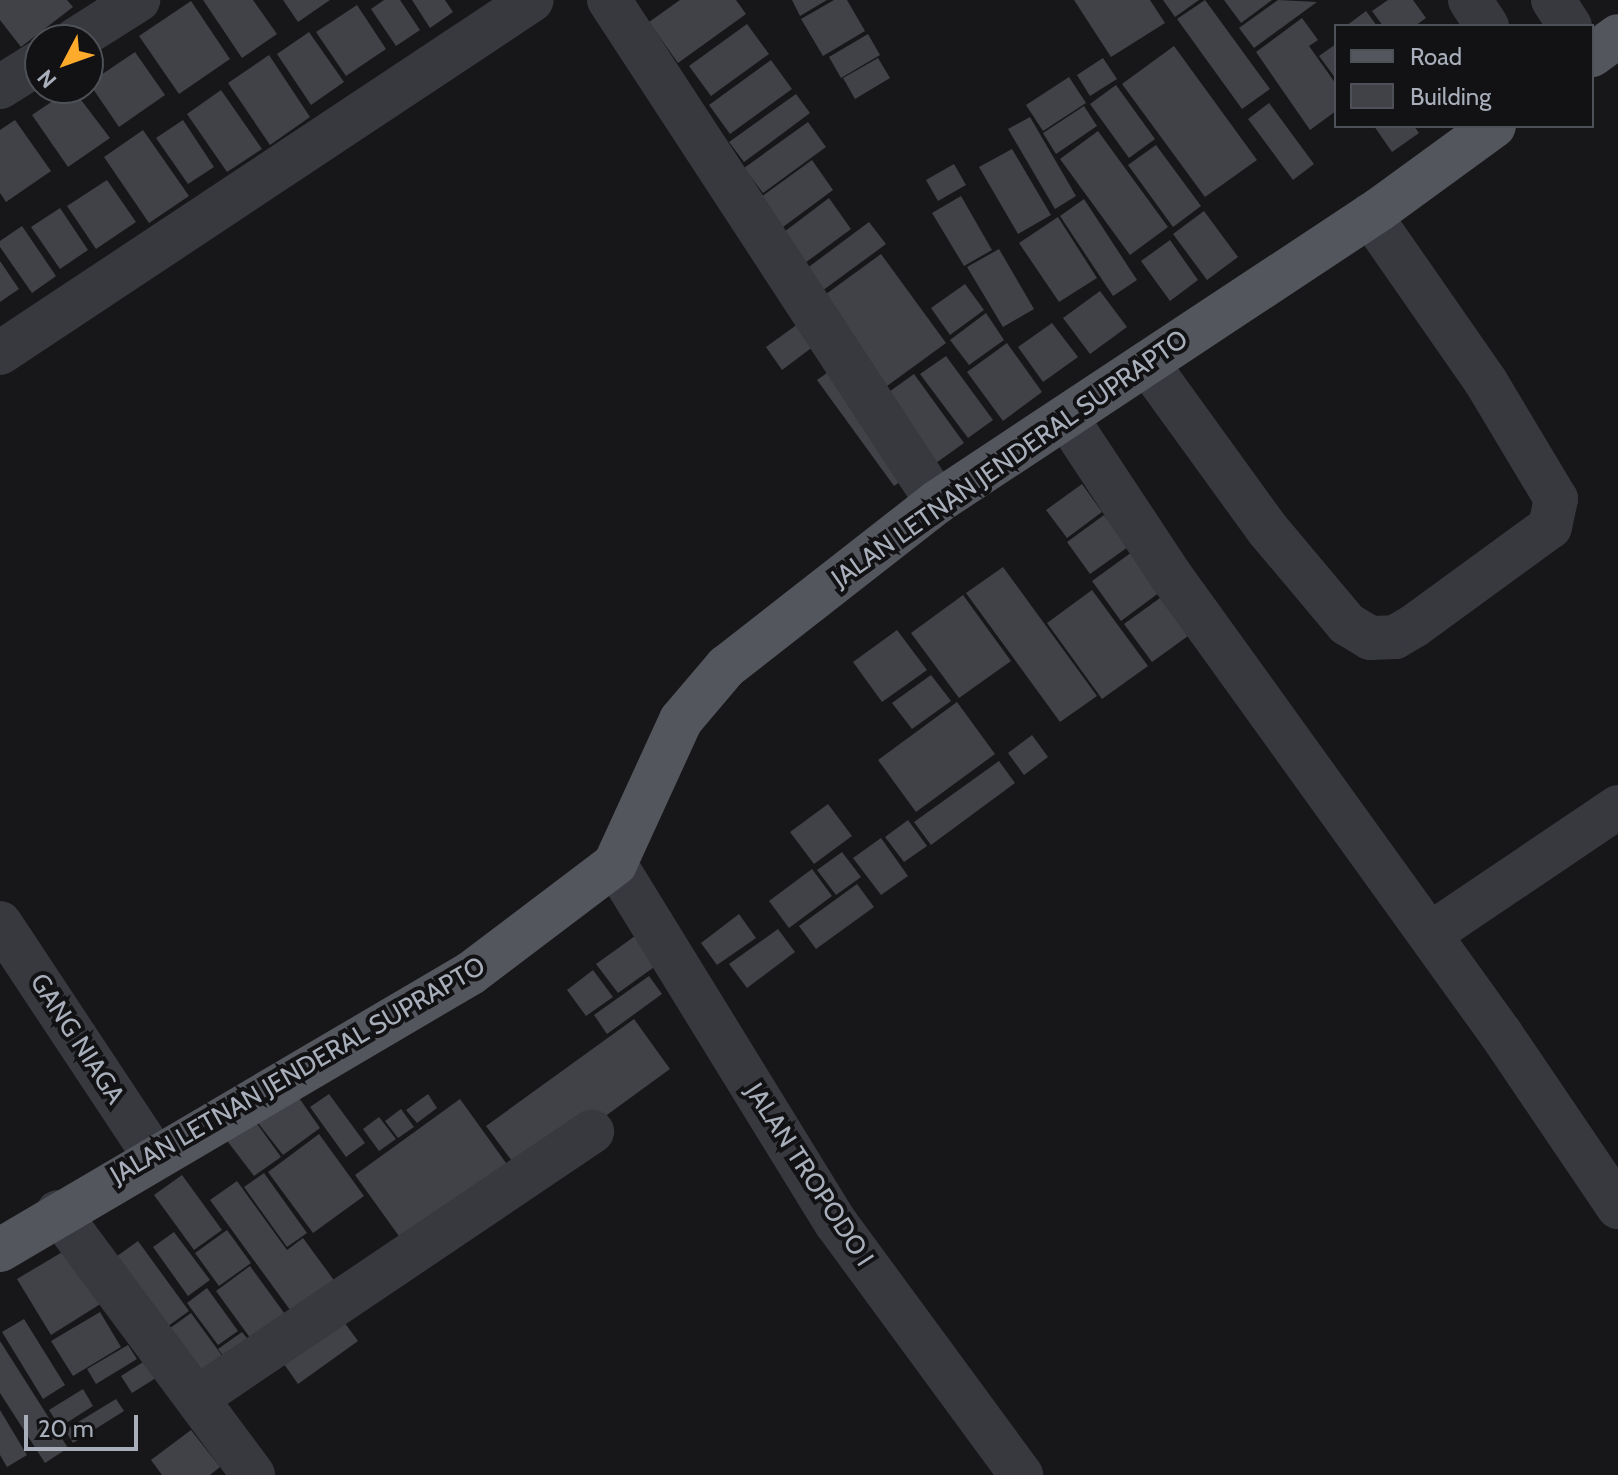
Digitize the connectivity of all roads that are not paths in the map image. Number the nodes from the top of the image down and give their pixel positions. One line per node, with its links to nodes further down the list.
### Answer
1 (532, 0): 15 (street)
2 (609, 0): 18 (street)
3 (1470, 0): 7 (street)
4 (1553, 0): 8 (street)
5 (132, 1): 6 (street)
6 (98, 24)
7 (1486, 24)
8 (1569, 24)
9 (1618, 36): 10 (main road)
10 (1594, 54)
11 (24, 72): 12 (street)
12 (0, 87)
13 (1491, 128): 14 (main road, JALAN LETNAN JENDERAL SUPRAPTO)
14 (1370, 215): 16 (main road, JALAN LETNAN JENDERAL SUPRAPTO); 16 (street)
15 (0, 353)
16 (1147, 363): 17 (main road, JALAN LETNAN JENDERAL SUPRAPTO)
17 (1066, 417): 18 (main road, JALAN LETNAN JENDERAL SUPRAPTO); 22 (street)
18 (937, 502): 20 (main road, JALAN LETNAN JENDERAL SUPRAPTO)
19 (1612, 824): 22 (street)
20 (615, 864): 24 (main road, JALAN LETNAN JENDERAL SUPRAPTO); 30 (street, JALAN TROPODO I)
21 (1, 927): 24 (street, GANG NIAGA)
22 (1430, 934): 25 (street)
23 (592, 1132): 28 (street)
24 (154, 1156): 26 (main road, JALAN LETNAN JENDERAL SUPRAPTO)
25 (1618, 1207)
26 (58, 1212): 27 (main road, JALAN LETNAN JENDERAL SUPRAPTO); 28 (street)
27 (0, 1250)
28 (200, 1396): 29 (street)
29 (253, 1475)
30 (1021, 1475)

